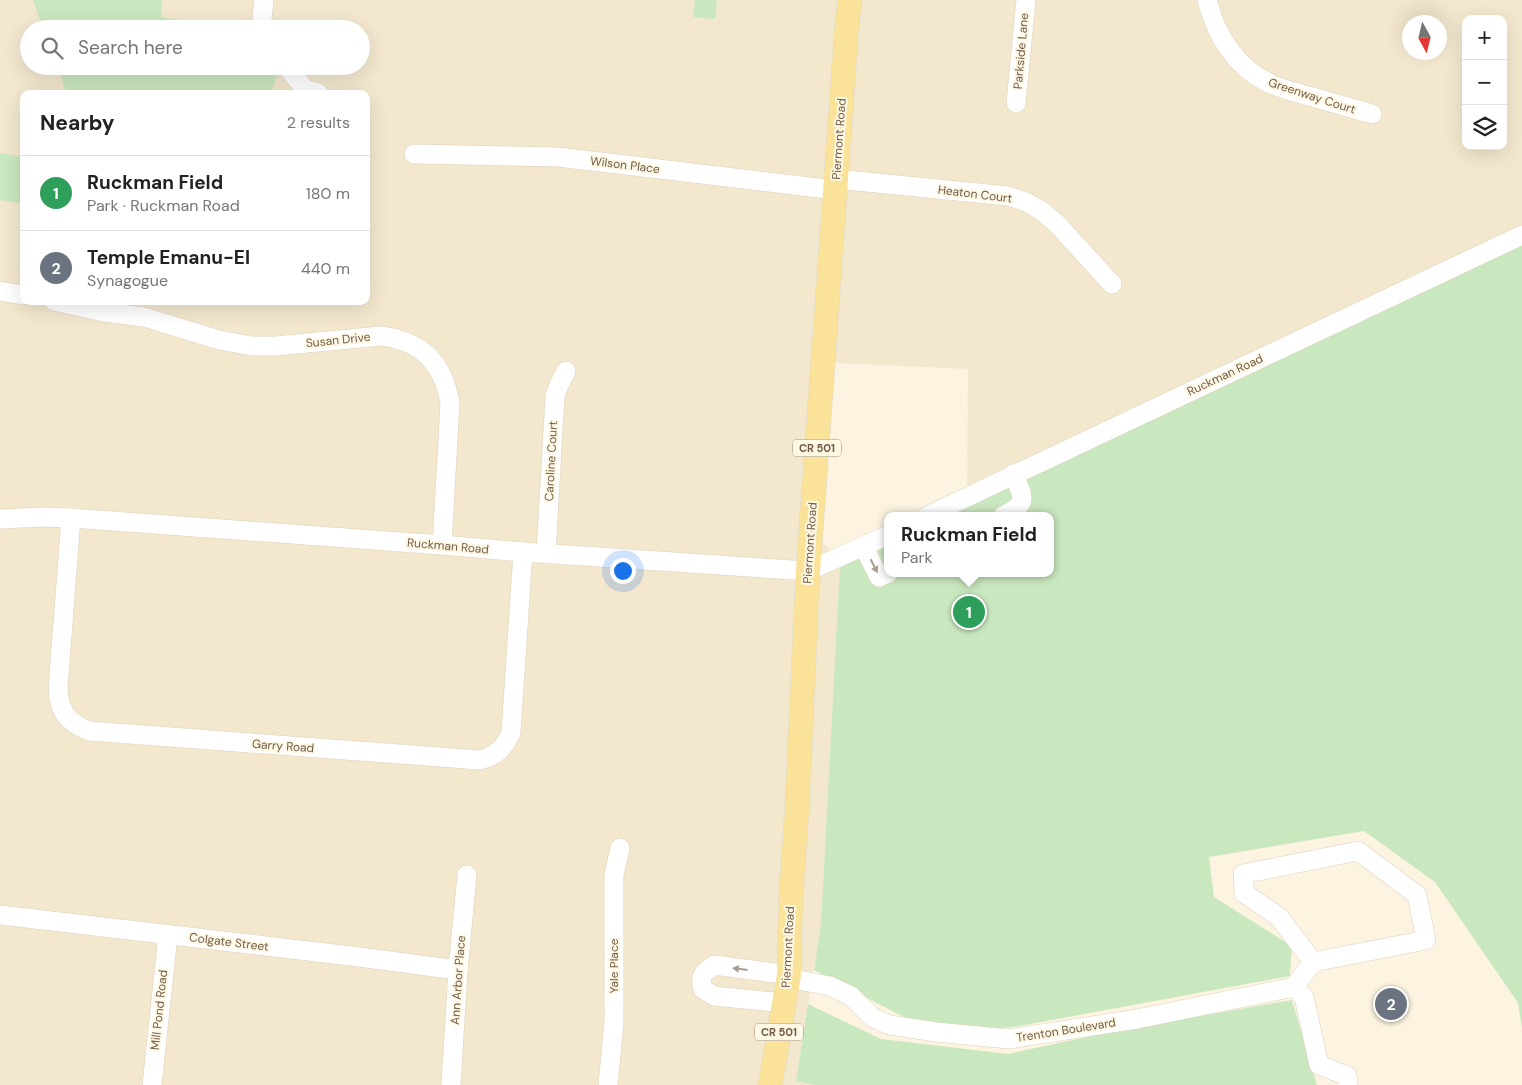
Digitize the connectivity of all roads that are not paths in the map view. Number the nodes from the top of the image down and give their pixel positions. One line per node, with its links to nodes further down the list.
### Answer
1 (264, 0): 5 (street)
2 (850, 0): 11 (main road, Piermont Road / CR 501)
3 (1026, 0): 8 (street, Parkside Lane)
4 (1207, 0): 9 (street, Greenway Court)
5 (262, 20)
6 (293, 75): 7 (street)
7 (309, 90)
8 (1016, 103)
9 (1372, 114)
10 (414, 154): 11 (street, Wilson Place)
11 (835, 184): 13 (street, Heaton Court); 28 (main road, Piermont Road / CR 501)
12 (1522, 235): 18 (street, Ruckman Road)
13 (1112, 284)
14 (0, 291): 15 (street)
15 (20, 294)
16 (72, 305): 24 (street, Susan Drive)
17 (566, 372): 27 (street, Caroline Court)
18 (1013, 474): 19 (street, Ruckman Road); 20 (street)
19 (936, 512)
20 (1009, 512)
21 (70, 518): 22 (street, Ruckman Road); 24 (street, Ruckman Road); 26 (street, Garry Road)
22 (0, 519)
23 (884, 537): 25 (street, Ruckman Road)
24 (442, 545): 26 (street, Ruckman Road)
25 (864, 546): 28 (street, Ruckman Road); 29 (street, one-way to 29)
26 (523, 552): 27 (street, Ruckman Road)
27 (546, 553): 28 (street, Ruckman Road)
28 (808, 571): 36 (main road, Piermont Road / CR 501)
29 (884, 575)
30 (620, 848): 41 (street, Yale Place)
31 (467, 875): 35 (street, Ann Arbor Place)
32 (0, 916): 33 (street, Colgate Street)
33 (168, 935): 35 (street, Colgate Street); 39 (street, Mill Pond Road)
34 (1313, 962): 34 (street); 37 (street)
35 (458, 970): 40 (street, Ann Arbor Place)
36 (788, 977): 37 (street, Trenton Boulevard); 38 (main road, Piermont Road / CR 501); 38 (street, Trenton Boulevard, one-way to 38)
37 (1294, 987): 43 (street)
38 (784, 1003): 42 (main road, Piermont Road / CR 501)
39 (152, 1085)
40 (451, 1085)
41 (608, 1085)
42 (770, 1085)
43 (1348, 1085)

